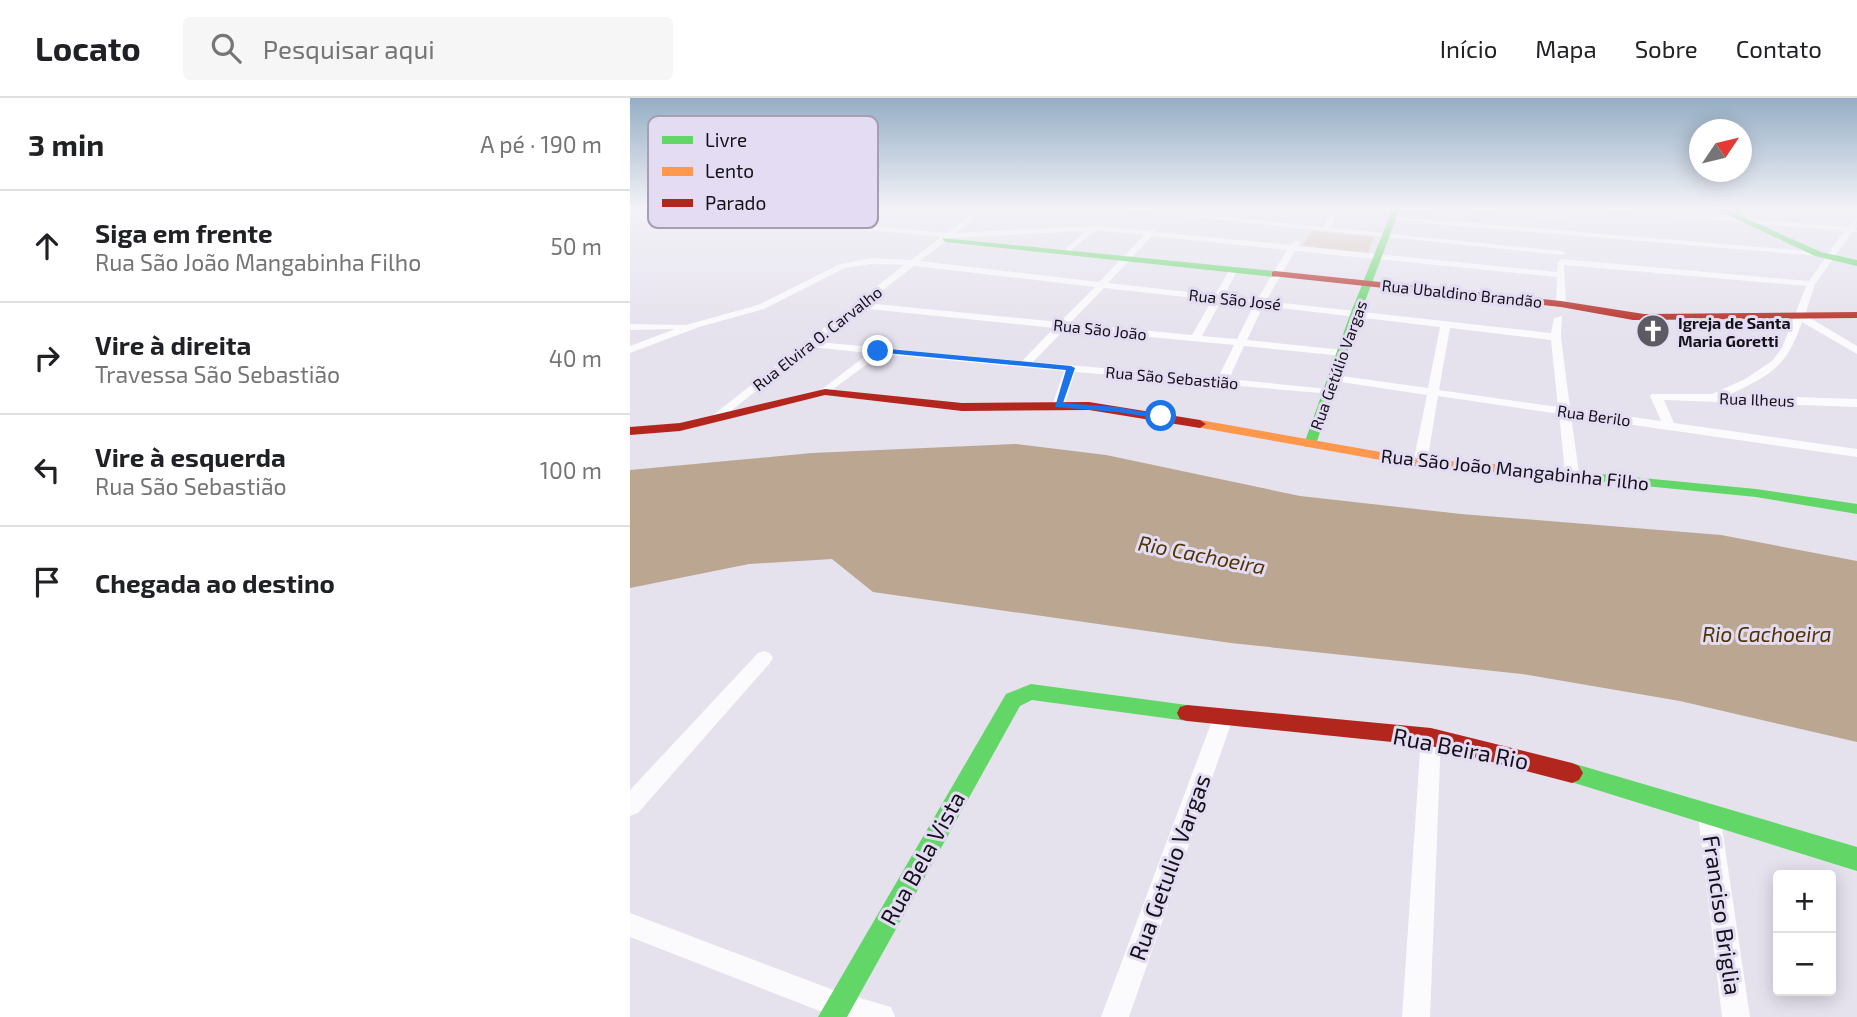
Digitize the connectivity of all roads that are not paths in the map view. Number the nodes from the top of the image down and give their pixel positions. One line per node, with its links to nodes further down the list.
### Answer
1 (930, 251): 17 (street, Rua Elvira O. Carvalho)
2 (1068, 251): 14 (street, Rua Ubaldino Brandão)
3 (1133, 251): 14 (street)
4 (1291, 251): 21 (street)
5 (1320, 251): 15 (street)
6 (1380, 251): 15 (street, Rua Getúlio Vargas)
7 (1465, 251): 19 (street)
8 (1519, 251): 16 (street)
9 (1563, 251): 16 (street)
10 (1777, 251): 13 (street)
11 (1813, 251): 13 (street)
12 (1828, 251): 13 (street)
13 (1823, 255): 18 (street); 24 (street)
14 (1127, 257): 20 (street, Rua Ubaldino Brandão); 25 (street)
15 (1377, 257): 19 (street); 23 (street, Rua Getúlio Vargas)
16 (1562, 257): 22 (street); 24 (street)
17 (914, 263): 25 (street, Rua São José); 28 (street, Rua Elvira O. Carvalho); 35 (street, Rua São José)
18 (1857, 263)
19 (1466, 265): 22 (street)
20 (1234, 269): 21 (street, Rua Ubaldino Brandão); 26 (street)
21 (1275, 273): 23 (street, Rua Ubaldino Brandão); 27 (street)
22 (1561, 275): 29 (street)
23 (1368, 283): 29 (street, Rua Ubaldino Brandão); 30 (street, Rua Getúlio Vargas)
24 (1811, 284): 32 (street)
25 (1100, 285): 26 (street, Rua São José); 34 (street)
26 (1220, 297): 27 (street, Rua São José); 38 (street)
27 (1260, 302): 30 (street, Rua São José); 39 (street)
28 (857, 305): 34 (street, Rua São João); 40 (street, Rua Elvira O. Carvalho)
29 (1560, 311): 32 (street, Rua Ubaldino Brandão); 37 (street)
30 (1356, 312): 33 (street, Rua São José); 44 (street, Rua Getúlio Vargas)
31 (1857, 315): 32 (street, Rua Ubaldino Brandão)
32 (1800, 316): 43 (street); 51 (street)
33 (1446, 323): 37 (street, Rua São José); 50 (street)
34 (1063, 325): 38 (street, Rua São João); 45 (street)
35 (695, 326): 36 (street); 41 (street)
36 (630, 327)
37 (1556, 337): 54 (street)
38 (1195, 338): 39 (street, Rua São João)
39 (1240, 343): 44 (street, Rua São João); 47 (street)
40 (807, 344): 42 (street, Rua São Sebastião); 55 (street, Rua Elvira O. Carvalho)
41 (630, 350)
42 (878, 351): 45 (street, Rua São Sebastião); 49 (street)
43 (1857, 351)
44 (1343, 353): 48 (street, Rua Getúlio Vargas)
45 (1025, 364): 46 (street, Rua São Sebastião)
46 (1071, 368): 47 (street, Rua São Sebastião); 53 (street)
47 (1222, 382): 48 (street, Rua São Sebastião)
48 (1331, 385): 50 (street, Rua Berilo); 58 (street, Rua Getúlio Vargas)
49 (825, 392): 53 (street, Rua São João Mangabinha Filho); 55 (street, Rua São João Mangabinha Filho)
50 (1434, 393): 54 (street, Rua Berilo); 60 (street)
51 (1716, 397): 52 (street, Rua Ilheus); 56 (street, Rua Ilheus)
52 (1857, 403)
53 (1058, 406): 58 (street, Rua São João Mangabinha Filho)
54 (1566, 411): 56 (street, Rua Berilo); 61 (street)
55 (717, 418): 57 (street, Rua São João Mangabinha Filho)
56 (1669, 426): 59 (street, Rua Berilo)
57 (630, 431)
58 (1310, 444): 60 (street, Rua São João Mangabinha Filho)
59 (1856, 452)
60 (1420, 463): 61 (street, Rua São João Mangabinha Filho)
61 (1572, 473): 62 (street, Rua São João Mangabinha Filho)
62 (1857, 509)
63 (764, 658): 67 (street)
64 (1013, 700): 65 (street, Rua Beira Rio); 71 (street, Rua Bela Vista)
65 (1223, 718): 66 (street, Rua Beira Rio); 73 (street, Rua Getulio Vargas)
66 (1431, 737): 68 (street, Rua Beira Rio); 74 (street)
67 (630, 806)
68 (1709, 814): 69 (street, Rua Beira Rio); 75 (street, Franciso Briglia)
69 (1857, 859)
70 (630, 925): 71 (street)
71 (835, 1011): 72 (street)
72 (881, 1017)
73 (1115, 1017)
74 (1416, 1017)
75 (1736, 1017)

